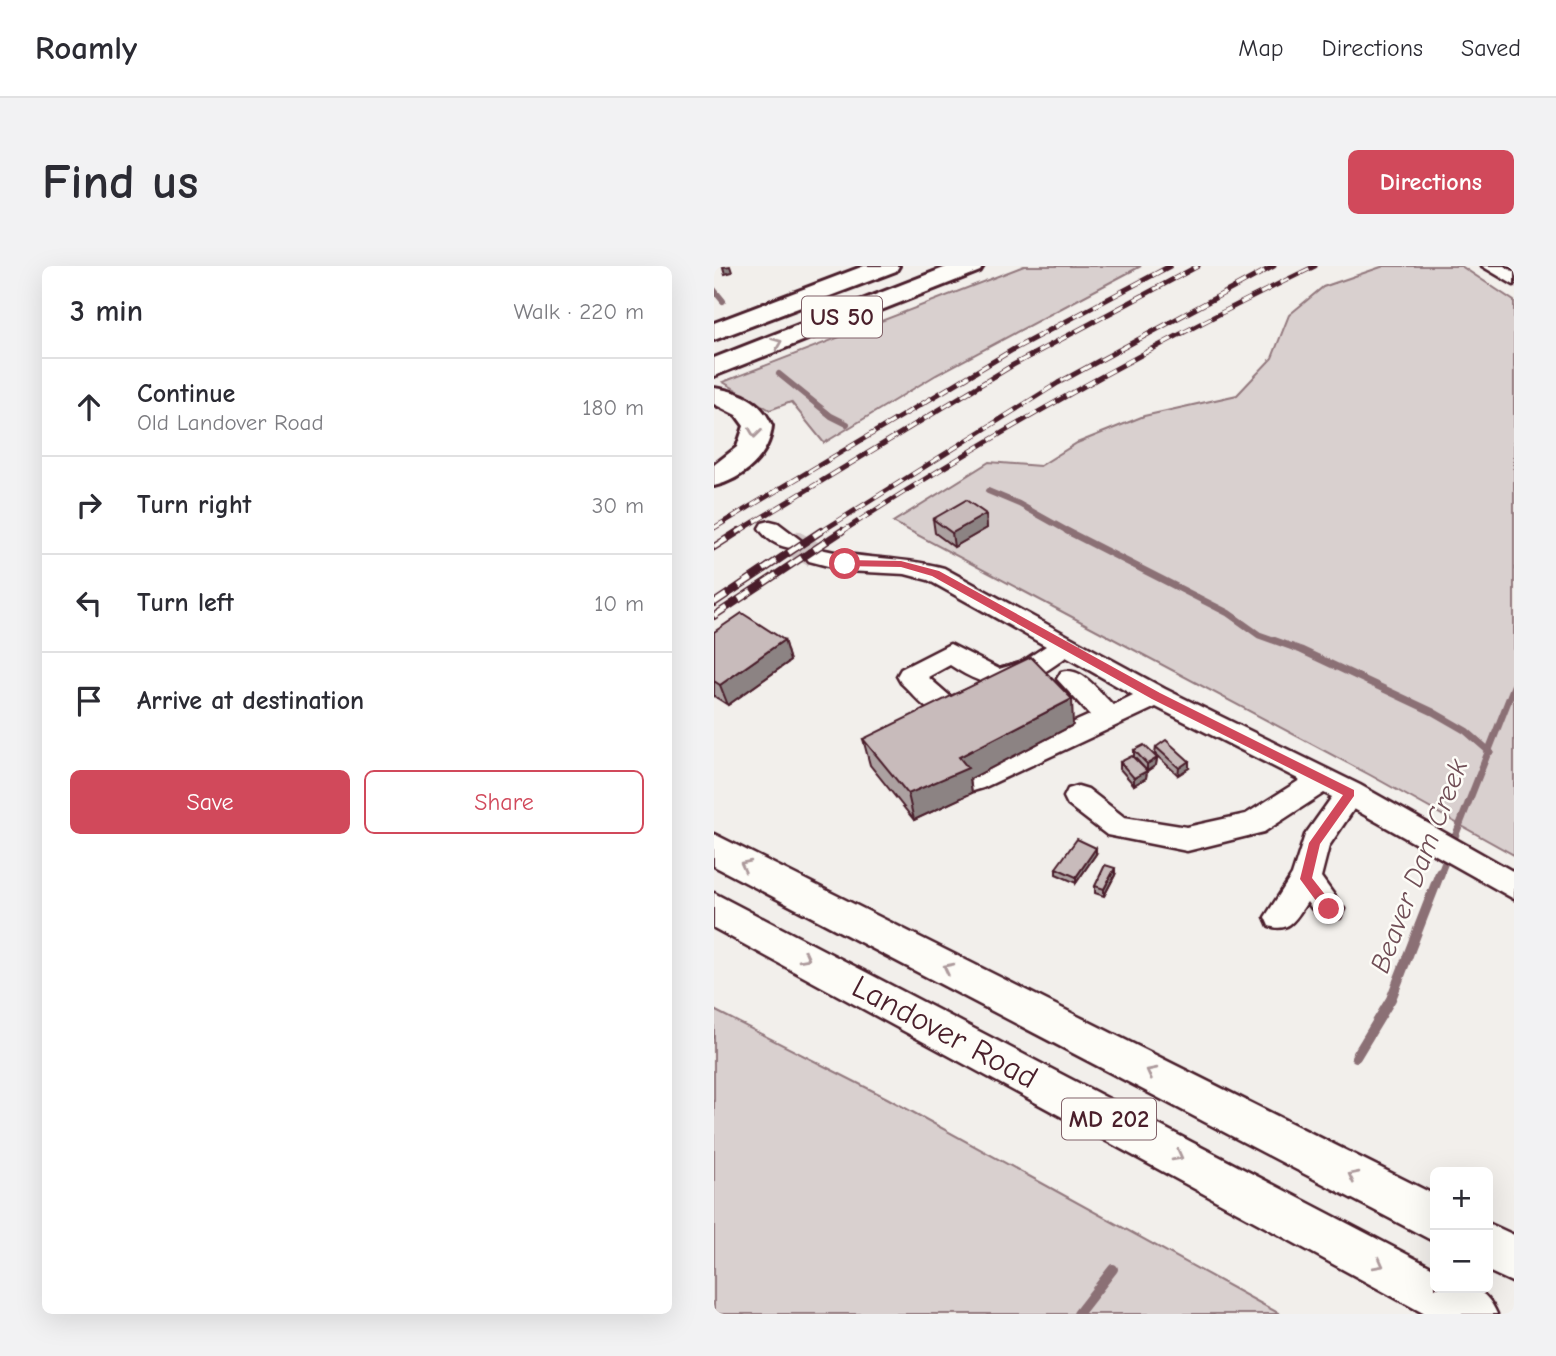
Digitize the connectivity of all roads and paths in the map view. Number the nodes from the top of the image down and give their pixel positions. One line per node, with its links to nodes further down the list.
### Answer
1 (887, 266): 5 (highway, US 50)
2 (971, 266): 8 (highway, US 50, one-way to 2)
3 (1491, 266): 4 (street)
4 (1514, 280)
5 (804, 297): 6 (highway); 7 (highway, US 50)
6 (714, 324)
7 (714, 332)
8 (714, 368)
9 (714, 396): 10 (highway, one-way to 10)
10 (714, 477)
11 (770, 528): 12 (street)
12 (791, 542)
13 (817, 556): 14 (street)
14 (1064, 645): 15 (street); 17 (street)
15 (1008, 679)
16 (1070, 679): 18 (street)
17 (1156, 696): 18 (street); 19 (street)
18 (1110, 718): 20 (street)
19 (1323, 779): 21 (street); 22 (street)
20 (973, 780)
21 (1350, 793): 24 (street); 25 (street)
22 (1078, 797)
23 (714, 849): 29 (main road, Landover Road / MD 202, one-way to 23)
24 (1306, 879): 27 (street); 28 (street)
25 (1502, 881)
26 (714, 909): 32 (main road, Landover Road / MD 202, one-way to 32)
27 (1329, 909)
28 (1280, 917)
29 (1430, 1216)
30 (1493, 1249): 31 (main road)
31 (1514, 1260)
32 (1473, 1314)

